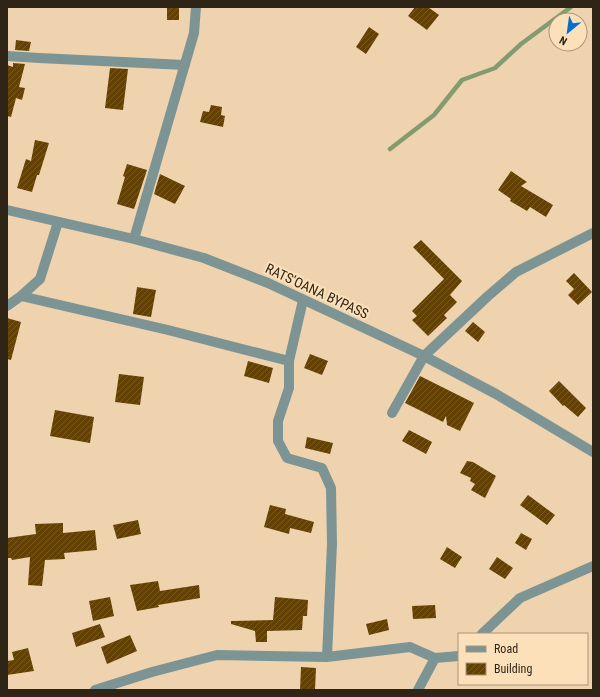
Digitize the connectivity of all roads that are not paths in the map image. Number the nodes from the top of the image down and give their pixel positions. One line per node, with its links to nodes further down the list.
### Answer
1 (196, 7): 3 (street)
2 (7, 56): 3 (street)
3 (185, 64): 7 (street)
4 (7, 210): 5 (street, RATS'OANA BYPASS)
5 (58, 222): 7 (street, RATS'OANA BYPASS); 8 (street)
6 (593, 233): 11 (street)
7 (134, 239): 9 (street, RATS'OANA BYPASS)
8 (21, 296): 10 (street); 12 (street)
9 (304, 300): 11 (street, RATS'OANA BYPASS); 12 (street)
10 (7, 306)
11 (424, 356): 13 (street); 14 (street, RATS'OANA BYPASS)
12 (289, 362): 18 (street)
13 (392, 413)
14 (593, 452)
15 (593, 566): 16 (street)
16 (483, 633)
17 (458, 656): 19 (street)
18 (327, 657): 19 (street); 20 (street)
19 (434, 658): 21 (street)
20 (95, 690)
21 (418, 690)

